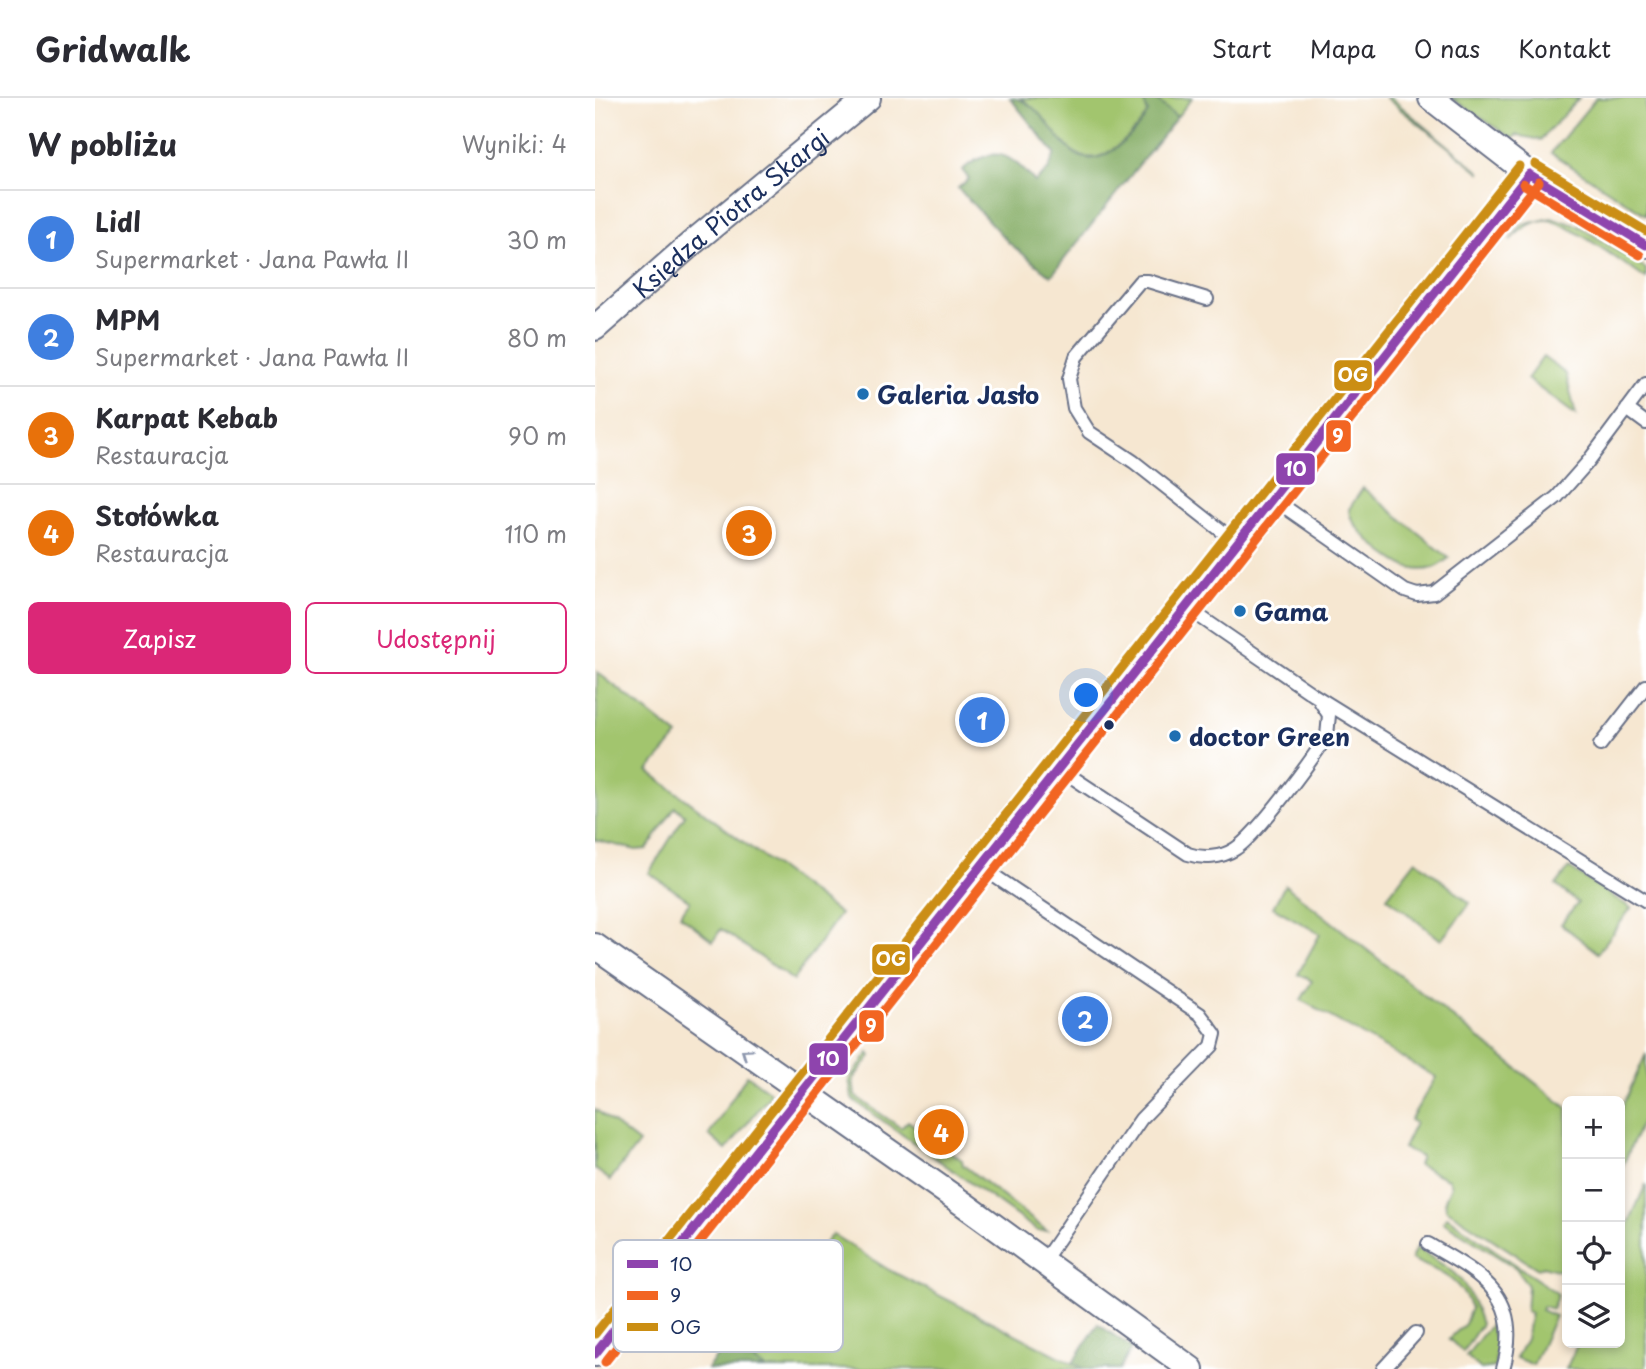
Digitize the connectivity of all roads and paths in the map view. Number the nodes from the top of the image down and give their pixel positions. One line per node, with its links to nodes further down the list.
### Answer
1 (868, 98): 6 (street, Księdza Piotra Skargi)
2 (1431, 98): 3 (street)
3 (1529, 174): 4 (street); 10 (street)
4 (1646, 245)
5 (1207, 299): 11 (lane)
6 (595, 328)
7 (1646, 384): 8 (lane)
8 (1627, 409): 9 (lane); 10 (lane)
9 (1646, 423)
10 (1272, 498): 11 (street)
11 (1237, 543): 12 (street)
12 (1187, 607): 14 (lane); 16 (street)
13 (1646, 686): 15 (lane)
14 (1314, 695): 16 (lane); 18 (lane)
15 (1600, 745)
16 (1059, 769): 17 (street)
17 (981, 867): 20 (street); 23 (lane)
18 (1646, 901)
19 (595, 946): 20 (street, one-way to 19)
20 (803, 1090): 21 (street); 23 (street)
21 (685, 1240)
22 (1428, 1244): 29 (lane)
23 (1043, 1262): 27 (street)
24 (613, 1331): 26 (street)
25 (1416, 1333): 28 (lane)
26 (595, 1354)
27 (1191, 1369)
28 (1383, 1369)
29 (1503, 1369)

